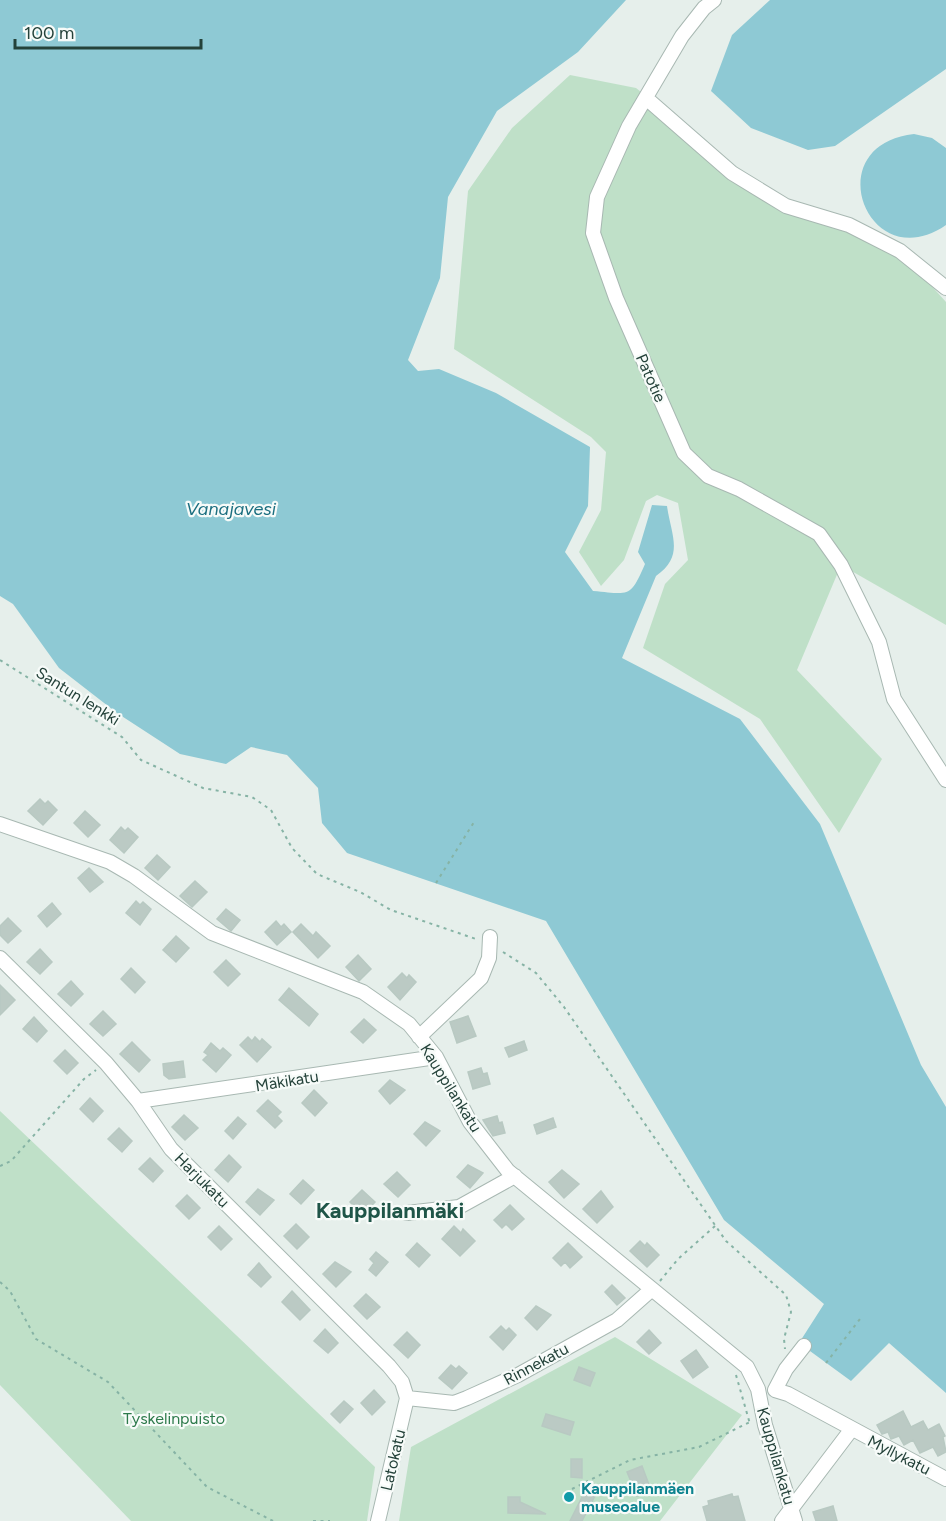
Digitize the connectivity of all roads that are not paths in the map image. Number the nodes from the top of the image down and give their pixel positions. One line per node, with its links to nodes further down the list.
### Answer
1 (714, 0): 2 (street, Patotie)
2 (646, 98): 3 (street); 4 (street, Patotie)
3 (946, 288)
4 (946, 780)
5 (0, 824): 8 (street, Kauppilankatu)
6 (490, 941): 8 (street)
7 (0, 958): 10 (street, Harjukatu)
8 (419, 1036): 9 (street, Kauppilankatu)
9 (436, 1057): 10 (street, Mäkikatu); 11 (street, Kauppilankatu)
10 (138, 1101): 17 (street, Harjukatu)
11 (515, 1176): 12 (street); 13 (street, Kauppilankatu)
12 (407, 1213)
13 (652, 1290): 15 (street, Kauppilankatu); 17 (street, Rinnekatu)
14 (804, 1346): 16 (street)
15 (758, 1389): 16 (street); 20 (street, Kauppilankatu)
16 (775, 1390): 18 (street, Myllykatu)
17 (407, 1398): 21 (street, Latokatu)
18 (851, 1430): 19 (street, Myllykatu); 20 (street)
19 (946, 1479)
20 (793, 1515): 22 (street)
21 (378, 1521)
22 (782, 1521)

